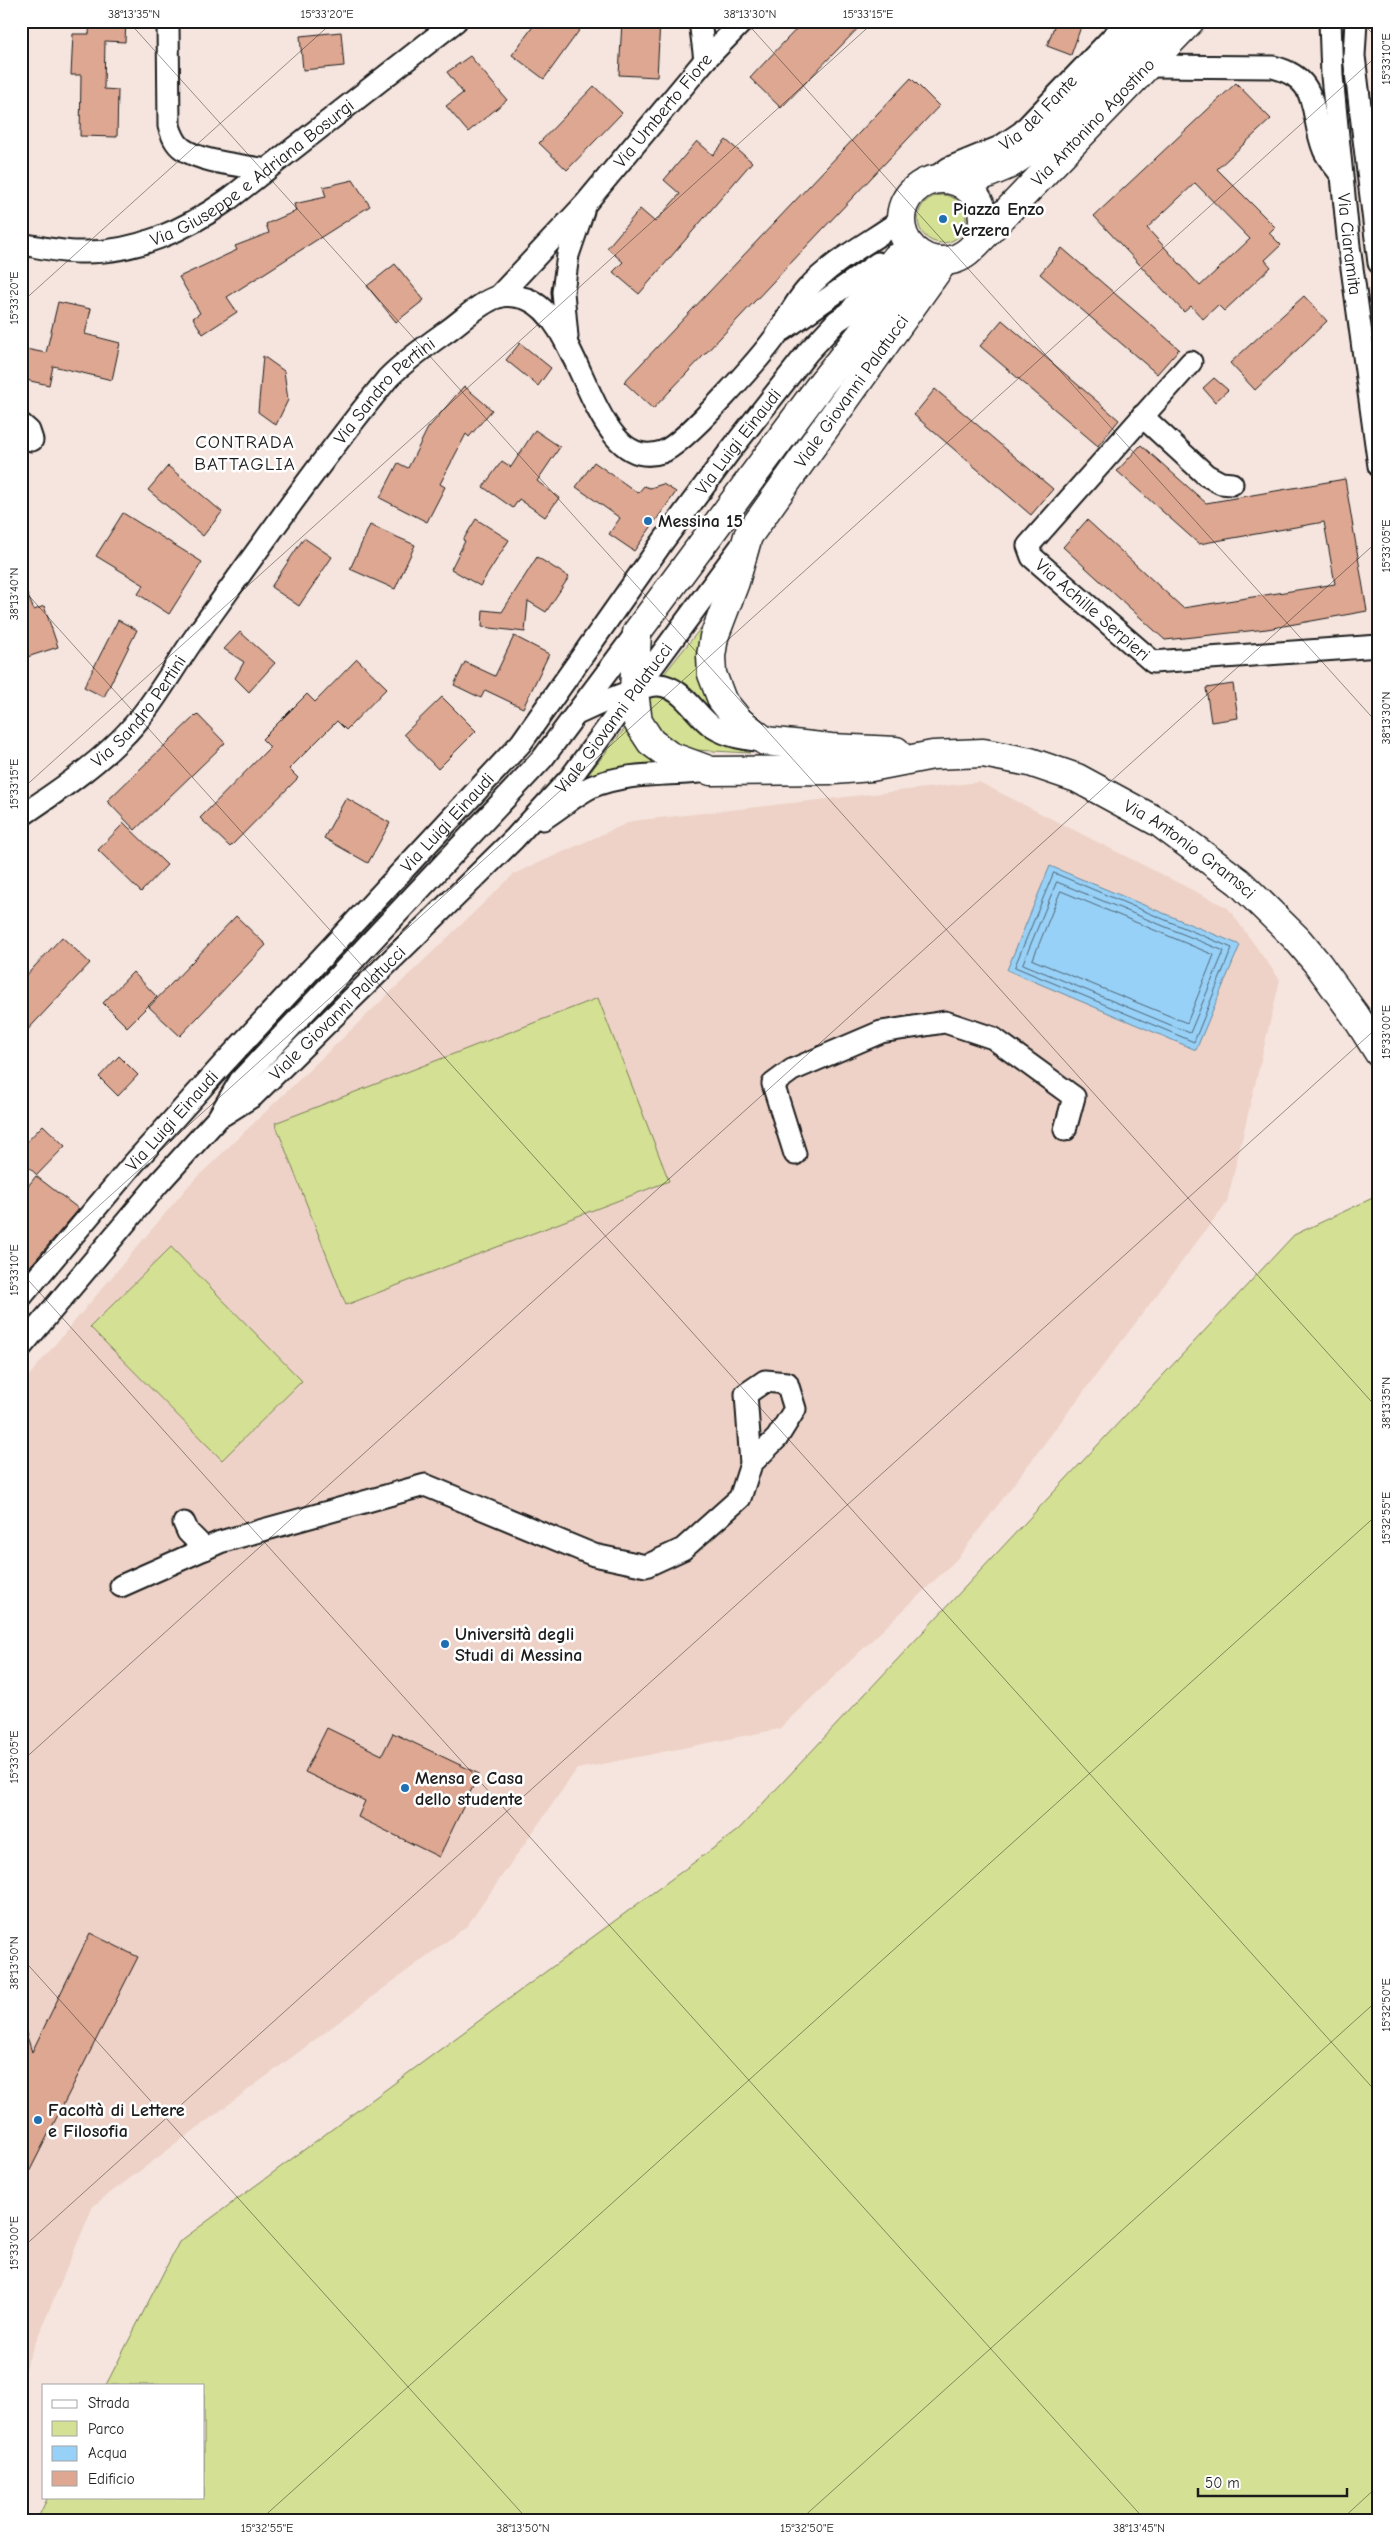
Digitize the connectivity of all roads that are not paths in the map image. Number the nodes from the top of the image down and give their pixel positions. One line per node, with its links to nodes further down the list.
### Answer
1 (168, 21): 12 (street)
2 (456, 21): 12 (street, Via Giuseppe e Adriana Bosurgi)
3 (700, 21): 10 (street)
4 (743, 21): 10 (street, Via Umberto Fiore)
5 (1128, 21): 14 (street, Via del Fante)
6 (1155, 21): 15 (main road, Via Antonino Agostino)
7 (1190, 21): 11 (main road, Via Antonino Agostino)
8 (1330, 21): 13 (street, Via Ciaramita)
9 (1356, 21): 21 (street, Via Ciaramita)
10 (705, 60): 16 (street, Via Umberto Fiore)
11 (1147, 66): 13 (street); 19 (main road, Via Antonino Agostino)
12 (266, 170): 18 (street, Via Giuseppe e Adriana Bosurgi)
13 (1342, 177): 28 (street, Via Ciaramita)
14 (932, 179): 15 (main road); 17 (main road)
15 (963, 184): 19 (main road)
16 (586, 203): 23 (street, Via Umberto Fiore); 26 (street, Via Umberto Fiore)
17 (900, 242): 20 (main road); 22 (street); 24 (street, Via Luigi Einaudi); 25 (street); 33 (main road, Viale Giovanni Palatucci)
18 (21, 244)
19 (976, 244): 20 (main road)
20 (944, 261): 32 (main road, Viale Giovanni Palatucci)
21 (1379, 263)
22 (844, 288): 24 (street); 25 (street)
23 (498, 297): 26 (street); 40 (street, Via Sandro Pertini)
24 (838, 321): 46 (street, Via Luigi Einaudi)
25 (777, 335): 26 (street)
26 (568, 345)
27 (1190, 362): 29 (street, Via Achille Serpieri)
28 (1372, 370): 30 (street, Via Ciaramita)
29 (1142, 416): 31 (street); 34 (street, Via Achille Serpieri)
30 (1379, 466)
31 (1232, 484)
32 (748, 536): 35 (street, Viale Giovanni Palatucci); 37 (main road)
33 (637, 632): 35 (main road); 36 (street, Viale Giovanni Palatucci)
34 (1379, 646)
35 (634, 692): 36 (street); 37 (street); 39 (main road); 41 (street, Viale Giovanni Palatucci)
36 (575, 716): 43 (street, Viale Giovanni Palatucci)
37 (765, 741): 38 (main road)
38 (932, 755): 39 (main road); 42 (main road, Via Antonio Gramsci)
39 (711, 771): 41 (street)
40 (21, 816)
41 (514, 838): 43 (street, Viale Giovanni Palatucci)
42 (1379, 1053)
43 (218, 1118): 47 (street, Viale Giovanni Palatucci)
44 (1065, 1130): 45 (street)
45 (796, 1154)
46 (21, 1297)
47 (21, 1347)
48 (751, 1464): 50 (street)
49 (184, 1523): 50 (street)
50 (205, 1549): 51 (street)
51 (121, 1586)

